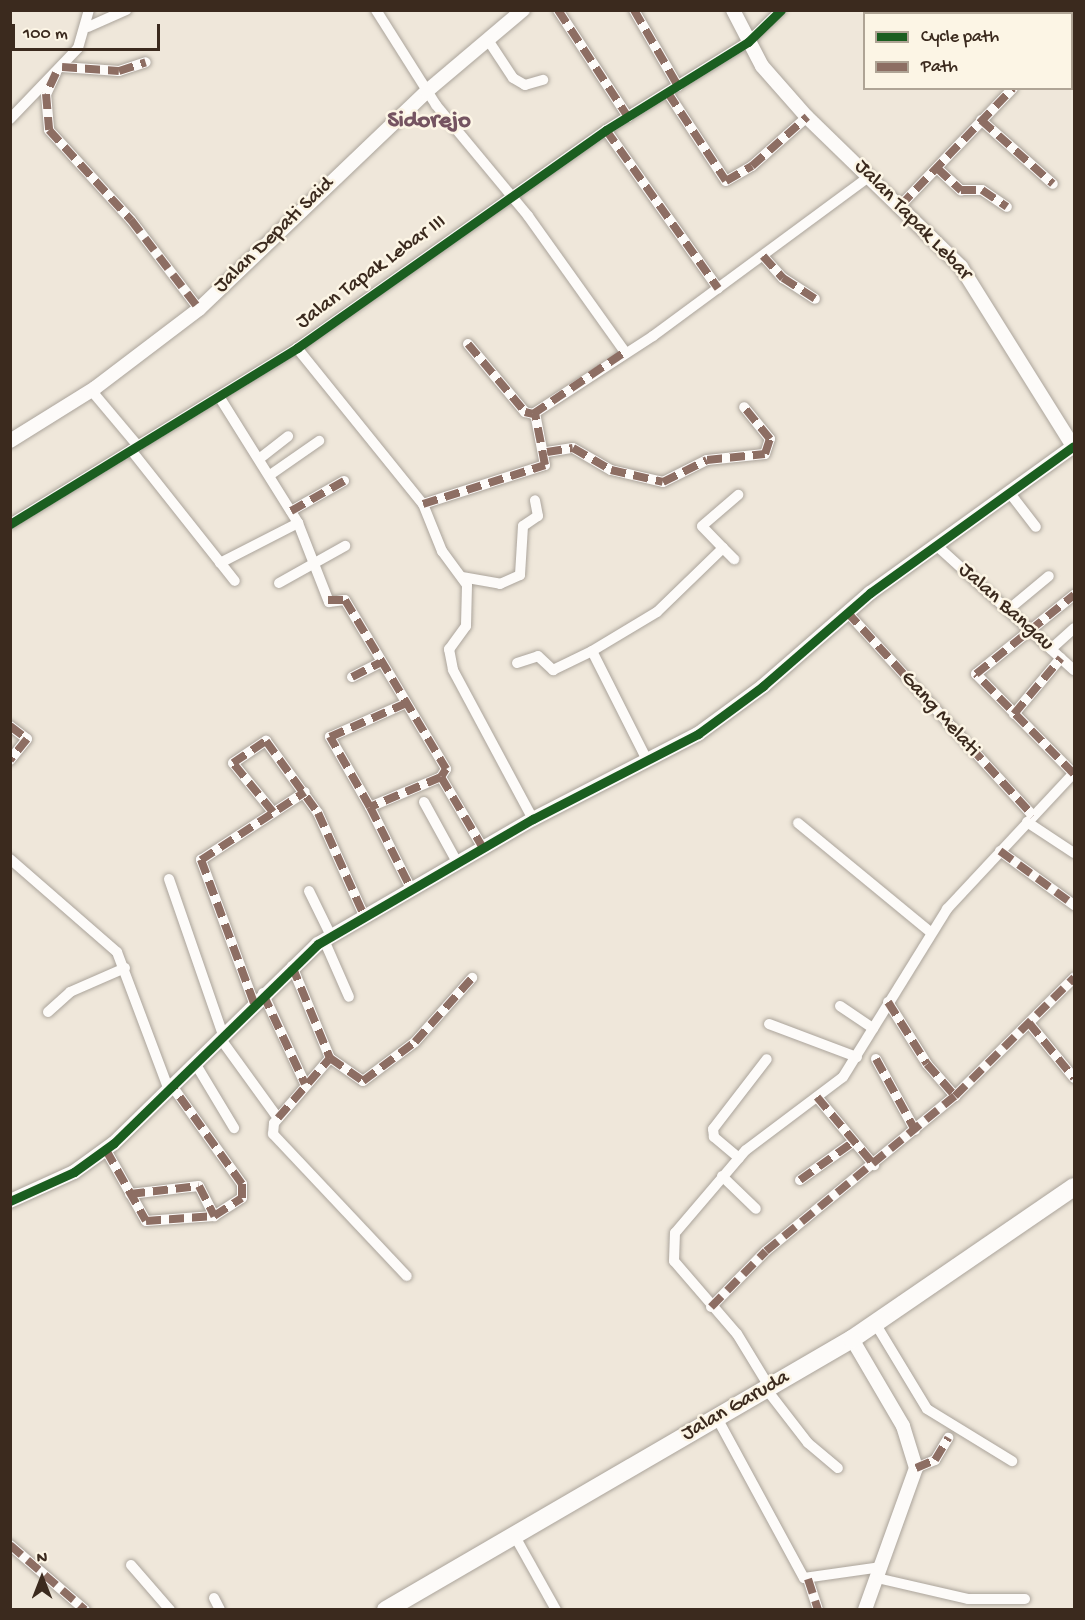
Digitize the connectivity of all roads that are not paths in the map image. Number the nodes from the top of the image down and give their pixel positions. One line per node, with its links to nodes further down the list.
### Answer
1 (89, 10): 9 (street)
2 (126, 10): 9 (street)
3 (376, 10): 17 (street)
4 (523, 10): 10 (street, Jalan Depati Said)
5 (558, 10): 19 (street)
6 (634, 10): 15 (street)
7 (733, 10): 11 (street, Jalan Tapak Lebar)
8 (781, 10): 11 (street, Jalan Tapak Lebar III)
9 (88, 27): 13 (street)
10 (488, 40): 14 (street); 17 (street, Jalan Depati Said)
11 (748, 42): 15 (street, Jalan Tapak Lebar III); 20 (street, Jalan Tapak Lebar)
12 (146, 62): 13 (street)
13 (59, 70): 21 (street); 33 (street)
14 (543, 80)
15 (678, 86): 18 (street, Jalan Tapak Lebar III)
16 (1011, 90): 22 (street)
17 (427, 91): 27 (street); 33 (street, Jalan Depati Said)
18 (668, 93): 19 (street, Jalan Tapak Lebar III); 20 (street)
19 (628, 117): 23 (street, Jalan Tapak Lebar III)
20 (807, 117): 25 (street, Jalan Tapak Lebar)
21 (10, 119)
22 (981, 120): 24 (street); 26 (street)
23 (606, 130): 27 (street, Jalan Tapak Lebar III); 31 (street)
24 (937, 168): 28 (street); 29 (street)
25 (870, 176): 28 (street, Jalan Tapak Lebar); 30 (street)
26 (1053, 184)
27 (510, 196): 35 (street, Jalan Tapak Lebar III); 36 (street)
28 (900, 206): 44 (street, Jalan Tapak Lebar)
29 (1007, 207)
30 (763, 255): 31 (street); 32 (street)
31 (718, 288): 36 (street)
32 (815, 299)
33 (199, 309): 37 (street, Jalan Depati Said)
34 (468, 344): 40 (street)
35 (297, 348): 38 (street, Jalan Tapak Lebar III); 53 (street)
36 (626, 352): 40 (street)
37 (91, 390): 42 (street, Jalan Depati Said); 45 (street)
38 (220, 398): 45 (street, Jalan Tapak Lebar III); 47 (street)
39 (744, 407): 46 (street)
40 (535, 413): 46 (street)
41 (288, 436): 47 (street)
42 (10, 441)
43 (319, 441): 48 (street)
44 (1074, 446): 50 (street)
45 (134, 448): 56 (street, Jalan Tapak Lebar III); 63 (street)
46 (546, 452): 53 (street)
47 (259, 459): 48 (street)
48 (270, 475): 54 (street)
49 (344, 481): 54 (street)
50 (1009, 492): 57 (street); 58 (street)
51 (738, 495): 60 (street)
52 (536, 500): 65 (street)
53 (423, 504): 65 (street)
54 (291, 511): 55 (street)
55 (298, 523): 62 (street); 63 (street)
56 (10, 524)
57 (1036, 527)
58 (936, 545): 69 (street, Jalan Bangau); 70 (street)
59 (345, 546): 62 (street)
60 (723, 548): 61 (street); 74 (street)
61 (734, 559)
62 (314, 561): 67 (street); 76 (street)
63 (220, 563): 66 (street)
64 (1049, 576): 69 (street)
65 (462, 577): 91 (street)
66 (235, 581)
67 (279, 583)
68 (1074, 595): 72 (street)
69 (1008, 610): 72 (street, Jalan Bangau)
70 (847, 612): 84 (street); 92 (street, Gang Melati)
71 (1074, 628): 73 (street)
72 (1032, 632): 73 (street, Jalan Bangau); 81 (street)
73 (1051, 649): 75 (street, Jalan Bangau)
74 (591, 651): 77 (street); 84 (street)
75 (1061, 658): 78 (street, Jalan Bangau); 81 (street)
76 (380, 663): 79 (street); 80 (street)
77 (517, 663)
78 (1074, 670)
79 (352, 677)
80 (404, 704): 86 (street); 89 (street)
81 (1014, 714): 85 (street)
82 (10, 726): 83 (street)
83 (10, 760)
84 (647, 760): 91 (street)
85 (1074, 773): 92 (street)
86 (441, 777): 89 (street); 94 (street)
87 (305, 792): 90 (street); 90 (street); 103 (street)
88 (424, 802): 98 (street)
89 (370, 807): 100 (street)
90 (273, 812): 110 (street)
91 (533, 819): 94 (street)
92 (1030, 819): 95 (street); 96 (street, Gang Melati)
93 (798, 823): 104 (street)
94 (483, 848): 98 (street)
95 (1000, 851): 102 (street); 104 (street)
96 (1074, 853)
97 (10, 859): 107 (street)
98 (457, 862): 100 (street)
99 (169, 879): 118 (street)
100 (410, 887): 103 (street)
101 (309, 891): 105 (street)
102 (1074, 905)
103 (363, 914): 105 (street)
104 (930, 932): 112 (street)
105 (327, 938): 106 (street); 111 (street)
106 (292, 966): 110 (street); 120 (street)
107 (125, 968): 114 (street); 126 (street)
108 (472, 978): 120 (street)
109 (1074, 978): 115 (street)
110 (258, 998): 118 (street); 125 (street)
111 (349, 998)
112 (888, 1002): 117 (street); 127 (street)
113 (840, 1006): 117 (street)
114 (48, 1012)
115 (1029, 1023): 124 (street); 127 (street)
116 (769, 1024): 119 (street)
117 (873, 1028): 119 (street)
118 (222, 1036): 123 (street); 129 (street)
119 (857, 1057): 128 (street)
120 (330, 1058): 125 (street)
121 (767, 1059): 134 (street)
122 (876, 1059): 131 (street)
123 (195, 1063): 126 (street); 130 (street)
124 (1074, 1078)
125 (305, 1084): 129 (street)
126 (171, 1088): 133 (street); 142 (street)
127 (956, 1096): 131 (street)
128 (817, 1097): 132 (street); 134 (street)
129 (278, 1118): 143 (street)
130 (234, 1128)
131 (915, 1130): 135 (street)
132 (853, 1142): 135 (street); 137 (street)
133 (106, 1150): 139 (street); 140 (street)
134 (739, 1158): 136 (street)
135 (874, 1165): 144 (street)
136 (722, 1176): 141 (street); 144 (street)
137 (800, 1180)
138 (1074, 1187): 145 (highway, Jalan Garuda)
139 (130, 1194): 142 (street); 142 (street)
140 (10, 1201)
141 (756, 1209)
142 (214, 1216)
143 (407, 1276)
144 (711, 1307): 147 (street)
145 (875, 1323): 146 (highway, Jalan Garuda); 150 (street)
146 (852, 1339): 147 (highway, Jalan Garuda); 152 (street)
147 (769, 1389): 148 (highway, Jalan Garuda); 151 (street)
148 (717, 1418): 153 (highway, Jalan Garuda); 157 (street)
149 (948, 1438): 152 (street)
150 (1012, 1461)
151 (838, 1468)
152 (916, 1468): 156 (street)
153 (513, 1533): 163 (highway, Jalan Garuda); 164 (street)
154 (10, 1545): 160 (street)
155 (130, 1565): 161 (street)
156 (879, 1572): 157 (street); 159 (street); 166 (street)
157 (808, 1579): 165 (street)
158 (214, 1598): 162 (street)
159 (1025, 1599)
160 (85, 1610)
161 (170, 1610)
162 (220, 1610)
163 (386, 1610)
164 (556, 1610)
165 (818, 1610)
166 (865, 1610)

